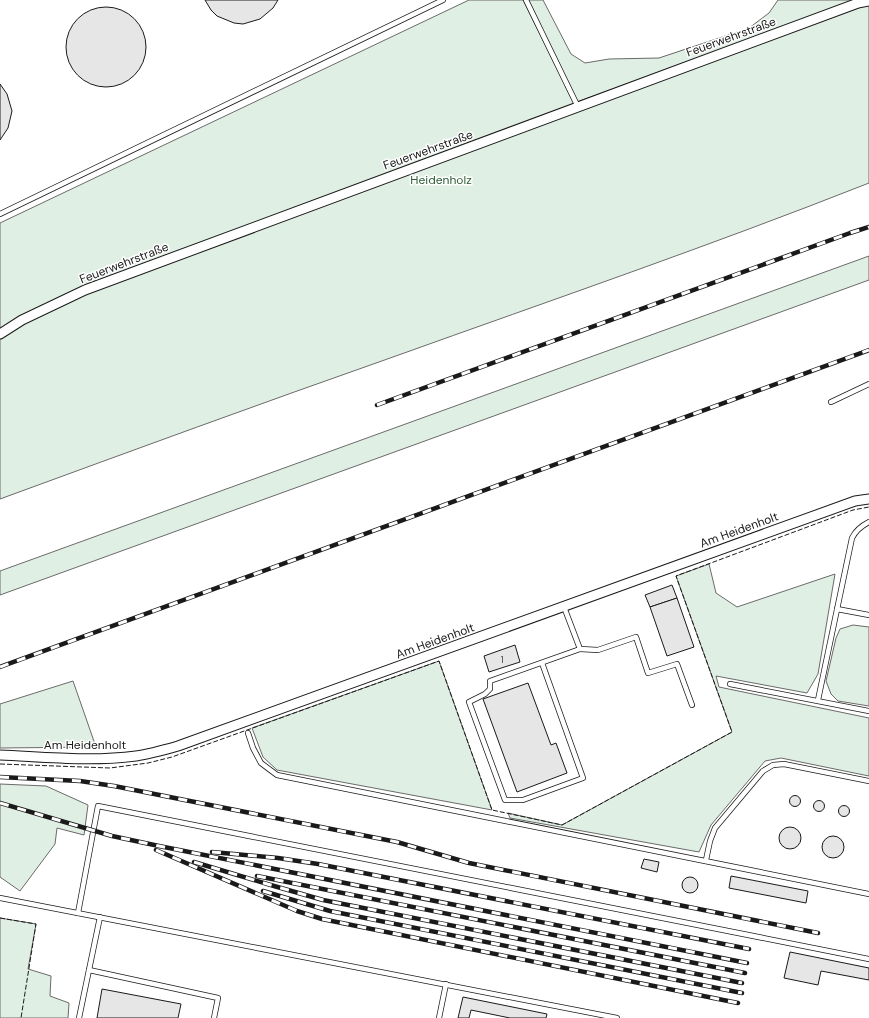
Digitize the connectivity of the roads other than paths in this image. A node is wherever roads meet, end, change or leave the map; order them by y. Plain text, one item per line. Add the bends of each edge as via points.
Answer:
1 (443, 0) edge
2 (526, 0) edge
3 (869, 0) edge
4 (578, 107) junction
5 (0, 214) edge
6 (0, 334) edge
7 (869, 384) edge
8 (831, 402) dead end
9 (869, 499) edge
10 (869, 522) edge
11 (564, 607) junction
12 (837, 609) junction
13 (869, 615) edge
14 (580, 649) junction
15 (542, 663) junction
16 (730, 684) dead end
17 (818, 700) junction
18 (692, 705) dead end
19 (869, 711) edge
20 (248, 733) dead end
21 (0, 755) edge
22 (869, 781) edge
23 (706, 860) junction
24 (869, 894) edge
25 (0, 898) edge
26 (78, 913) junction
27 (100, 917) junction
28 (869, 959) edge
29 (89, 970) junction
30 (446, 984) junction
31 (588, 1012) junction
32 (78, 1018) edge
33 (214, 1018) edge
34 (439, 1018) edge
35 (587, 1018) edge
36 (617, 1018) edge

1 - 5 lane
2 - 4 lane
3 - 4 street, Feuerwehrstraße
4 - 6 street, Feuerwehrstraße via 85,290 22,320
7 - 8 lane
9 - 11 street, Am Heidenholt via 855,501
10 - 12 lane via 861,526 852,538
11 - 14 lane
11 - 21 street, Am Heidenholt via 158,752 91,759
12 - 13 lane
12 - 17 lane
14 - 15 lane
14 - 18 lane via 598,650 636,637 648,672 677,664
15 - 15 lane via 583,778 523,800 505,800 469,702 485,694 490,689 490,681
16 - 17 lane
17 - 19 lane
20 - 23 lane via 261,763 277,775
22 - 23 lane via 784,764 773,765 763,771 715,828
23 - 24 lane
25 - 26 lane
26 - 27 lane
26 - 28 lane via 98,806
27 - 29 lane
27 - 30 lane
29 - 32 lane
29 - 33 lane via 218,998
30 - 31 lane
30 - 34 lane
31 - 35 lane
31 - 36 lane

